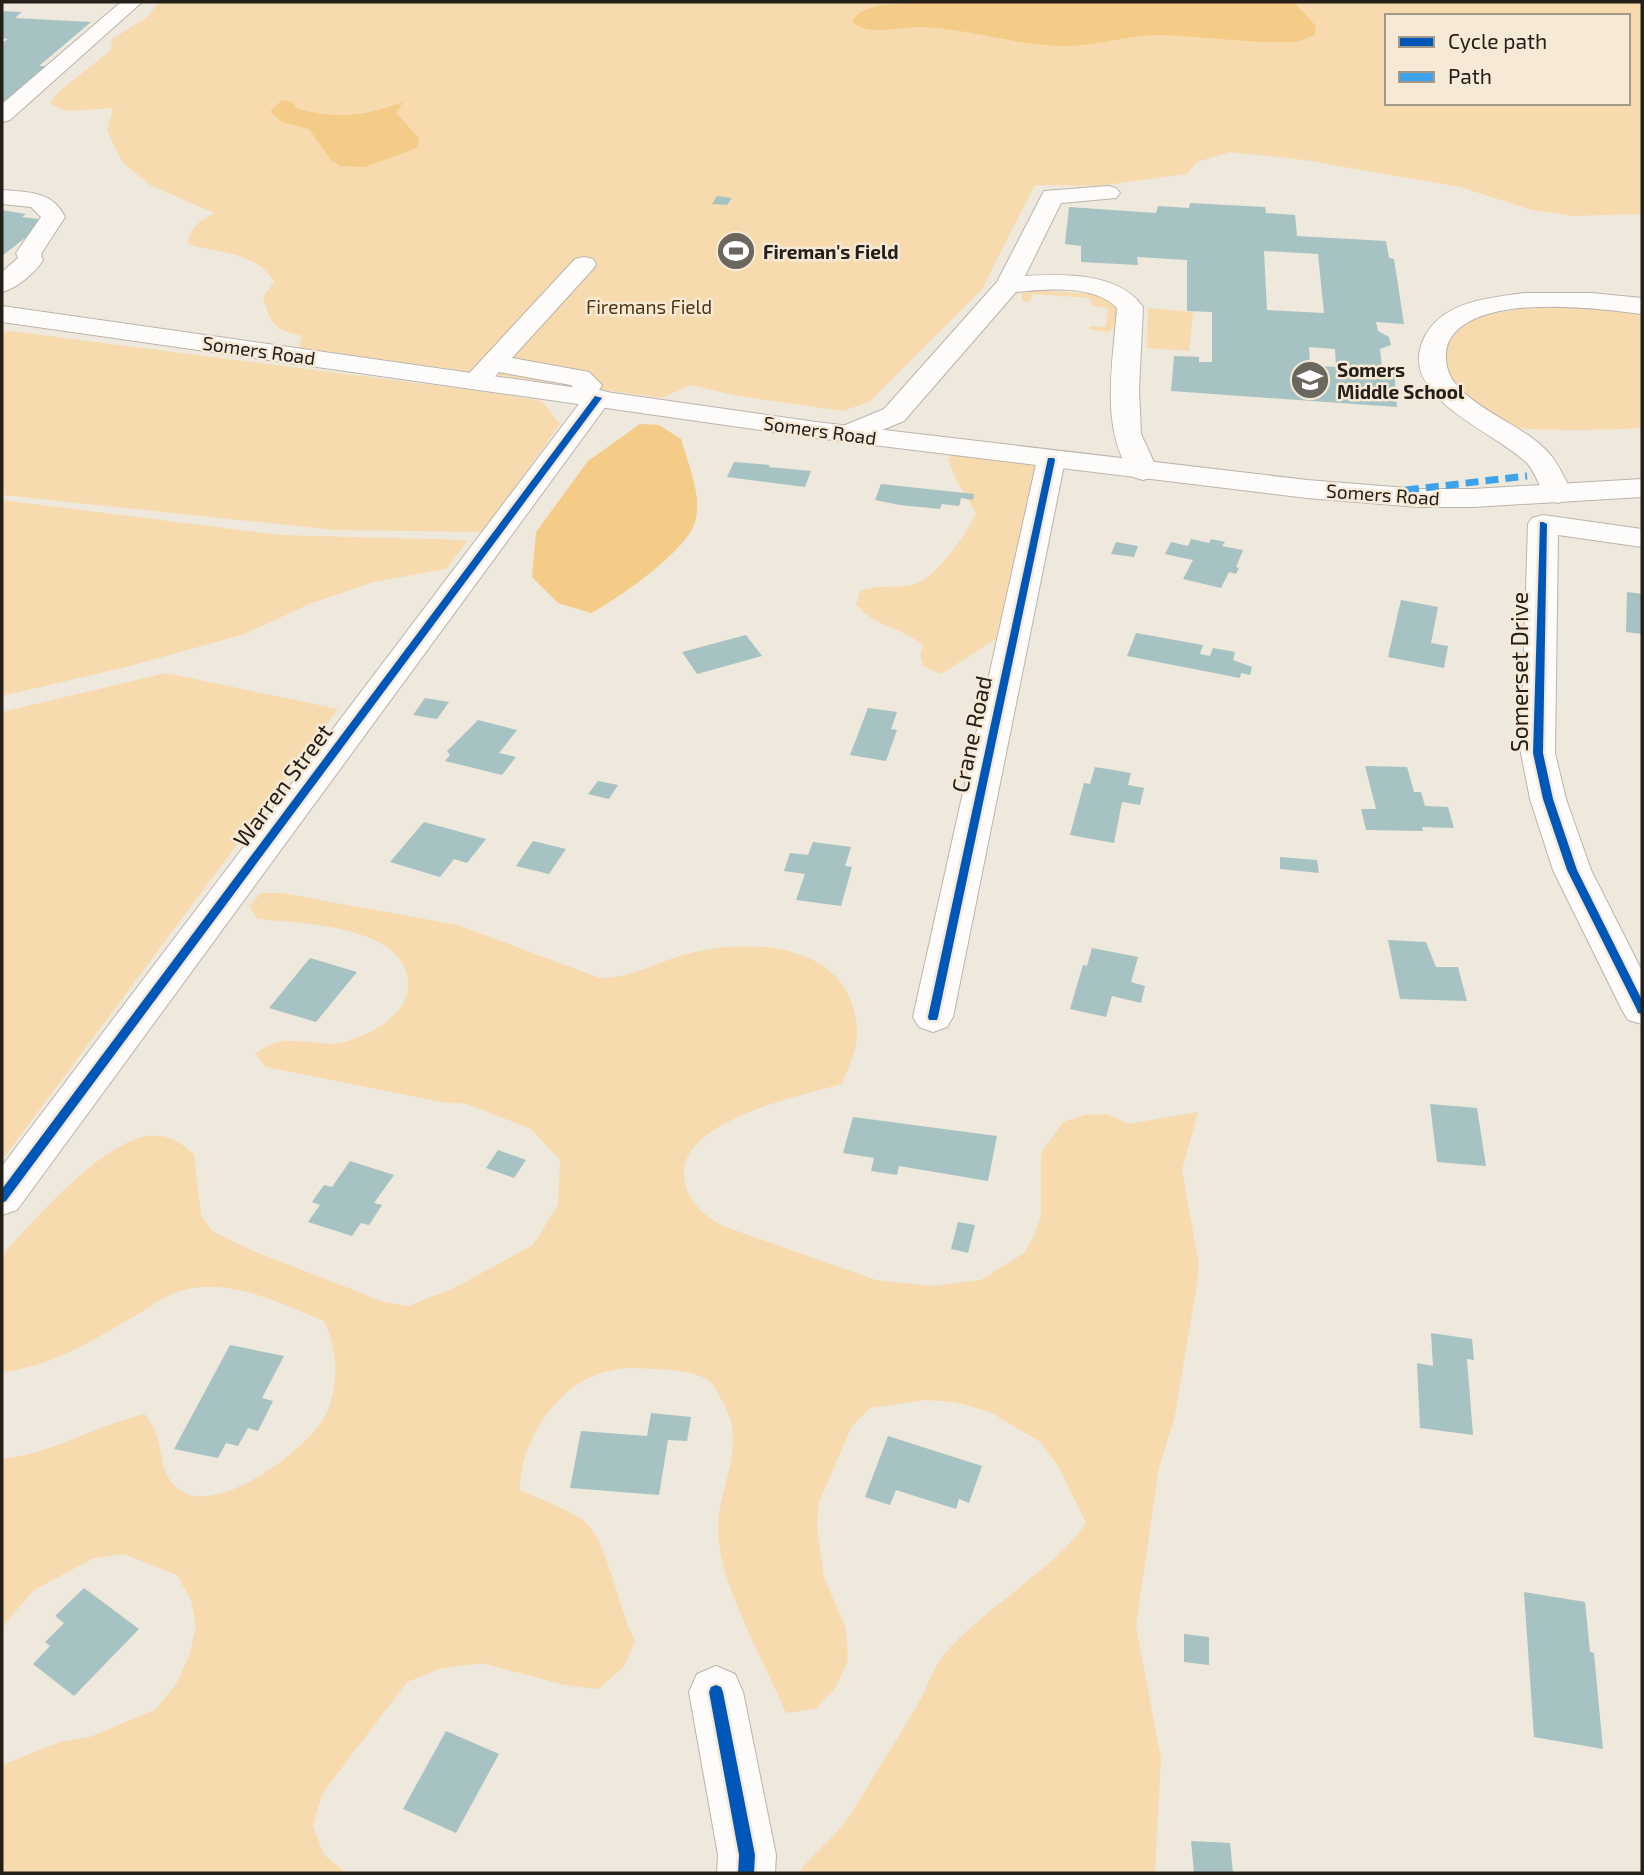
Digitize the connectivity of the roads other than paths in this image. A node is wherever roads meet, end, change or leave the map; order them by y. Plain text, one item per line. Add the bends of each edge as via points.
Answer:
1 (132, 2) edge
2 (2, 115) edge
3 (1108, 193) dead end
4 (2, 197) edge
5 (584, 264) dead end
6 (2, 284) edge
7 (1008, 285) junction
8 (1642, 306) edge
9 (2, 314) edge
10 (484, 372) junction
11 (589, 397) junction
12 (848, 434) junction
13 (1051, 460) junction
14 (1143, 471) junction
15 (1642, 488) edge
16 (1541, 505) junction
17 (1642, 538) edge
18 (1642, 1010) edge
19 (933, 1017) dead end
20 (2, 1198) edge
21 (716, 1692) dead end
22 (746, 1873) edge

1 - 2 street
3 - 7 street via 1052,196
4 - 6 street via 40,201 53,218 28,253 31,260
5 - 10 street
7 - 12 street via 894,415
7 - 14 street via 1094,287 1126,300 1130,307 1127,435
8 - 16 street via 1571,300 1502,303 1466,312 1443,326 1435,337 1431,356 1442,385 1460,404 1539,459
9 - 10 street, Somers Road
10 - 11 street, Somers Road
11 - 12 street, Somers Road
11 - 20 street, Warren Street
12 - 13 street, Somers Road
13 - 14 street, Somers Road
13 - 19 street, Crane Road
14 - 16 street, Somers Road via 1370,495
15 - 16 street, Somers Road
16 - 17 street
16 - 18 street, Somerset Drive via 1538,753 1572,870
21 - 22 street via 747,1855

